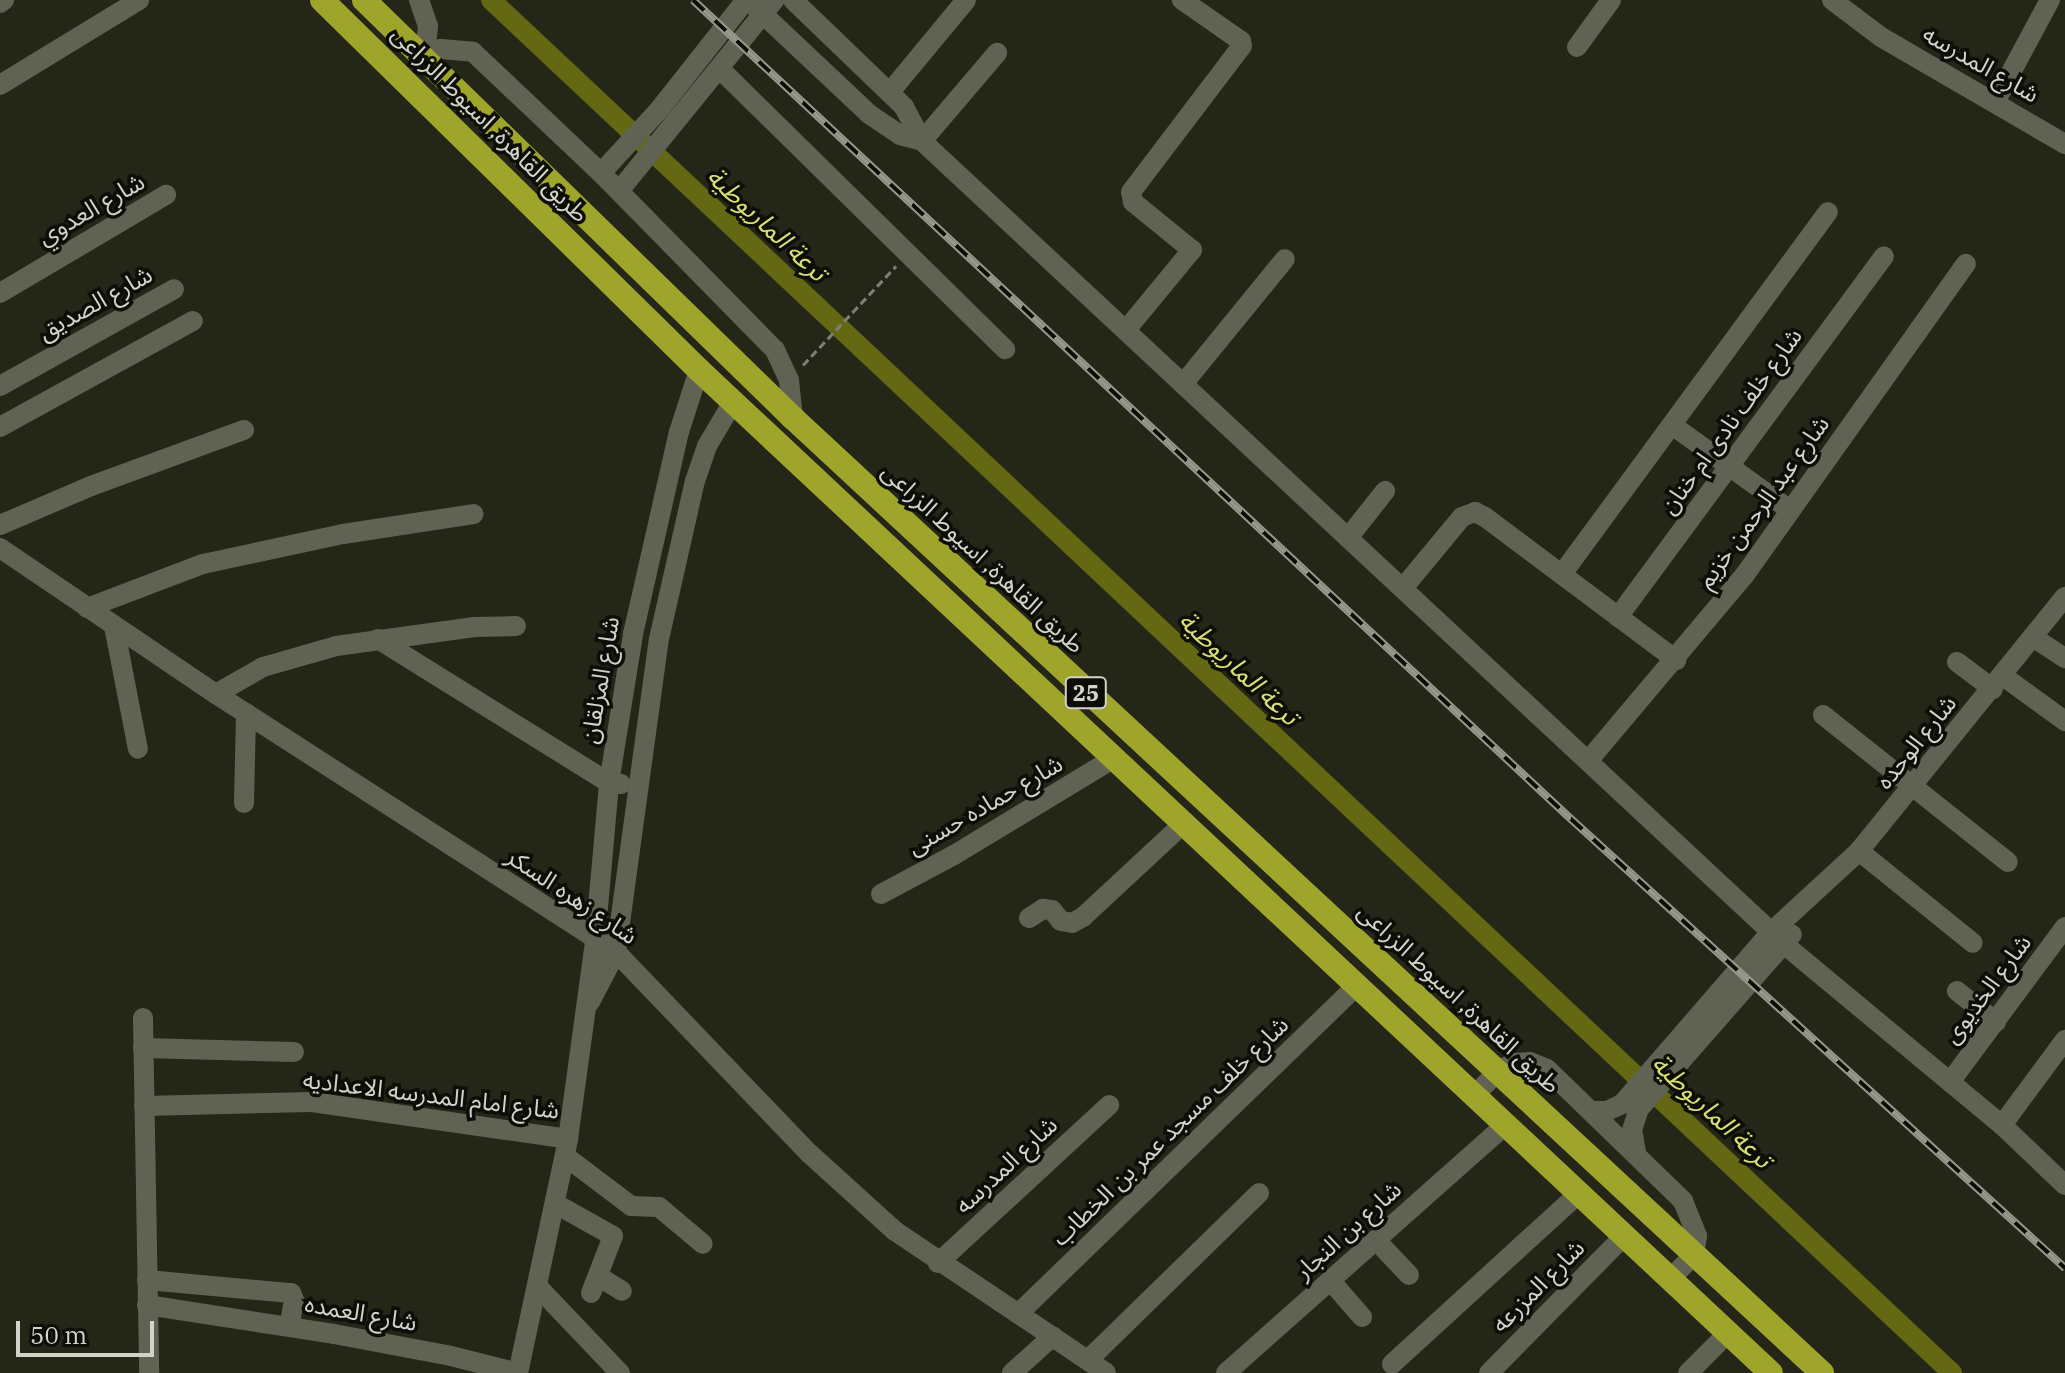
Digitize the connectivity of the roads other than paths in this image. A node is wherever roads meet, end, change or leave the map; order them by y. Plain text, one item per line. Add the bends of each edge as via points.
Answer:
1 (139, 0) edge
2 (322, 0) edge
3 (364, 0) edge
4 (419, 0) edge
5 (747, 0) edge
6 (793, 0) edge
7 (966, 0) edge
8 (1182, 0) edge
9 (1611, 0) edge
10 (1832, 0) edge
11 (2050, 0) edge
12 (769, 7) edge
13 (1577, 47) dead end
14 (997, 53) dead end
15 (425, 57) junction
16 (720, 69) junction
17 (404, 76) junction
18 (0, 85) edge
19 (890, 92) junction
20 (1995, 102) junction
21 (667, 116) junction
22 (922, 141) junction
23 (2065, 144) edge
24 (608, 166) junction
25 (624, 184) junction
26 (166, 195) dead end
27 (1828, 212) dead end
28 (1884, 256) dead end
29 (1285, 259) dead end
30 (1966, 264) dead end
31 (174, 289) dead end
32 (0, 293) edge
33 (193, 321) dead end
34 (1126, 330) junction
35 (1005, 349) dead end
36 (699, 370) junction
37 (1183, 384) junction
38 (0, 386) edge
39 (733, 402) junction
40 (793, 418) junction
41 (1672, 425) junction
42 (0, 427) edge
43 (244, 430) dead end
44 (679, 432) junction
45 (778, 442) junction
46 (707, 446) junction
47 (1730, 467) junction
48 (1385, 491) dead end
49 (1790, 510) junction
50 (473, 514) dead end
51 (0, 525) edge
52 (1348, 538) junction
53 (0, 548) edge
54 (21, 561) junction
55 (0, 572) edge
56 (1562, 574) junction
57 (1403, 588) junction
58 (2065, 597) edge
59 (87, 608) junction
60 (1618, 617) junction
61 (114, 626) junction
62 (516, 626) dead end
63 (633, 634) junction
64 (2034, 638) junction
65 (378, 639) junction
66 (659, 639) junction
67 (2065, 658) edge
68 (1676, 660) junction
69 (1957, 662) dead end
70 (1998, 682) junction
71 (216, 694) junction
72 (246, 713) junction
73 (1823, 715) dead end
74 (2065, 721) edge
75 (138, 749) dead end
76 (1114, 758) junction
77 (1588, 761) junction
78 (609, 783) junction
79 (637, 786) junction
80 (1914, 787) junction
81 (244, 803) dead end
82 (1183, 824) junction
83 (1859, 851) junction
84 (2008, 862) dead end
85 (881, 894) dead end
86 (1029, 918) dead end
87 (2065, 927) edge
88 (1778, 938) junction
89 (595, 941) junction
90 (1973, 943) dead end
91 (616, 952) junction
92 (1356, 986) junction
93 (1957, 991) dead end
94 (587, 1005) junction
95 (143, 1018) dead end
96 (1996, 1022) junction
97 (2065, 1040) edge
98 (143, 1048) junction
99 (294, 1052) dead end
100 (1498, 1071) junction
101 (1950, 1082) junction
102 (1473, 1097) junction
103 (1633, 1103) junction
104 (1109, 1105) dead end
105 (144, 1106) junction
106 (1591, 1111) junction
107 (2002, 1125) junction
108 (1504, 1126) junction
109 (566, 1147) junction
110 (1636, 1152) junction
111 (2065, 1185) edge
112 (1259, 1193) dead end
113 (1578, 1194) junction
114 (556, 1204) junction
115 (1624, 1236) junction
116 (1376, 1240) junction
117 (703, 1244) dead end
118 (1694, 1255) junction
119 (938, 1263) junction
120 (1409, 1275) dead end
121 (1670, 1279) junction
122 (147, 1280) junction
123 (1330, 1280) junction
124 (538, 1287) junction
125 (622, 1291) dead end
126 (147, 1305) junction
127 (1019, 1313) junction
128 (1362, 1317) dead end
129 (289, 1327) junction
130 (1728, 1333) junction
131 (1053, 1336) junction
132 (1088, 1360) junction
133 (1392, 1364) dead end
134 (149, 1373) edge
135 (518, 1373) edge
136 (620, 1373) edge
137 (1012, 1373) edge
138 (1106, 1373) edge
139 (1226, 1373) edge
140 (1489, 1373) edge
141 (1688, 1373) edge
142 (1771, 1373) edge
143 (1822, 1373) edge

1 - 18 street
2 - 17 highway, طريق القاهرة, اسيوط الزراعى / 25
3 - 15 highway, طريق القاهرة, اسيوط الزراعى / 25
4 - 15 street via 428,26
5 - 12 street
5 - 21 street
6 - 19 street
7 - 19 street
8 - 34 street via 1242,46 1131,192 1133,202 1192,250
9 - 13 street
10 - 20 street, شارع المدرسه via 1881,37
11 - 20 street
12 - 16 street
12 - 22 street via 869,114 900,135
14 - 22 street
15 - 17 highway
15 - 24 street via 441,49 473,52
15 - 40 highway, طريق القاهرة, اسيوط الزراعى / 25
16 - 21 street
16 - 35 street
17 - 36 highway, طريق القاهرة, اسيوط الزراعى / 25
19 - 22 street
20 - 23 street, شارع المدرسه
21 - 24 street
21 - 25 street
22 - 34 street
24 - 25 street
25 - 40 street via 775,350 789,380
26 - 32 street, شارع العدوي
27 - 41 street
28 - 47 street, شارع خلف نادى ام خنان
29 - 37 street
30 - 49 street, شارع عبد الرحمن خزيم
31 - 38 street, شارع الصديق
33 - 42 street
34 - 37 street
36 - 39 highway, طريق القاهرة, اسيوط الزراعى / 25
36 - 44 street, شارع المزلقان
37 - 52 street
39 - 45 highway, طريق القاهرة, اسيوط الزراعى / 25
39 - 46 street, شارع المزلقان
40 - 45 highway
40 - 100 highway, طريق القاهرة, اسيوط الزراعى / 25
41 - 47 street
41 - 56 street
43 - 51 street
44 - 46 street
44 - 63 street, شارع المزلقان
45 - 76 highway, طريق القاهرة, اسيوط الزراعى / 25
46 - 66 street, شارع المزلقان
47 - 49 street
47 - 60 street, شارع خلف نادى ام خنان
48 - 52 street
49 - 68 street, شارع عبد الرحمن خزيم
50 - 59 street via 203,564
52 - 57 street
53 - 54 street, شارع زهره السكر
54 - 55 street
54 - 59 street, شارع زهره السكر
56 - 57 street via 1485,517 1468,513
56 - 60 street
57 - 77 street
58 - 64 street, شارع الوحده
59 - 61 street, شارع زهره السكر
60 - 68 street
61 - 71 street, شارع زهره السكر
61 - 75 street
62 - 65 street
63 - 66 street
63 - 78 street, شارع المزلقان
64 - 67 street
64 - 70 street, شارع الوحده
65 - 71 street via 287,658
65 - 78 street
66 - 79 street, شارع المزلقان
68 - 77 street, شارع عبد الرحمن خزيم
69 - 70 street
70 - 74 street
70 - 80 street, شارع الوحده
71 - 72 street, شارع زهره السكر
72 - 81 street
72 - 89 street, شارع زهره السكر
73 - 80 street
76 - 82 highway, طريق القاهرة, اسيوط الزراعى / 25
76 - 85 street, شارع حماده حسنى
77 - 88 street
78 - 79 street
78 - 89 street, شارع المزلقان
79 - 91 street, شارع المزلقان
80 - 83 street, شارع الوحده
80 - 84 street
82 - 86 street via 1083,917 1061,921 1052,910 1043,909
82 - 92 highway, طريق القاهرة, اسيوط الزراعى / 25
83 - 88 street, شارع الوحده via 1798,910
83 - 90 street
87 - 96 street, شارع الخديوى
88 - 101 street
88 - 103 street, شارع الوحده
89 - 91 street, شارع زهره السكر
89 - 94 street, شارع المزلقان
91 - 94 street, شارع المزلقان
91 - 119 street, شارع زهره السكر via 810,1154
92 - 102 highway, طريق القاهرة, اسيوط الزراعى / 25
92 - 127 street, شارع خلف مسجد عمر بن الخطاب
93 - 96 street
94 - 109 street, شارع المزلقان
95 - 98 street
96 - 101 street, شارع الخديوى
97 - 107 street
98 - 99 street
98 - 105 street
100 - 102 street
100 - 106 street via 1530,1062 1547,1069
100 - 118 highway, طريق القاهرة, اسيوط الزراعى / 25
101 - 107 street
102 - 108 highway, طريق القاهرة, اسيوط الزراعى / 25
103 - 106 street, شارع الوحده
103 - 110 street
104 - 119 street, شارع المدرسه
105 - 109 street, شارع امام المدرسه الاعداديه via 312,1102
105 - 122 street
106 - 110 street
107 - 111 street
108 - 113 highway, طريق القاهرة, اسيوط الزراعى / 25
108 - 116 street, شارع بن النجار
109 - 114 street, شارع المزلقان
109 - 117 street via 631,1206 659,1207
110 - 118 street via 1683,1201 1697,1236
112 - 132 street
113 - 115 highway, طريق القاهرة, اسيوط الزراعى / 25
113 - 133 street
114 - 124 street, شارع المزلقان
114 - 125 street via 612,1233 594,1285
115 - 121 highway, طريق القاهرة, اسيوط الزراعى / 25
115 - 140 street, شارع المزرعه
116 - 120 street
116 - 123 street, شارع بن النجار
118 - 121 street
118 - 143 highway, طريق القاهرة, اسيوط الزراعى / 25
119 - 127 street, شارع زهره السكر
121 - 130 highway, طريق القاهرة, اسيوط الزراعى / 25
122 - 126 street
122 - 129 street via 291,1293
123 - 128 street
123 - 139 street, شارع بن النجار
124 - 135 street, شارع المزلقان
124 - 136 street
126 - 129 street, شارع العمده
126 - 134 street
127 - 131 street, شارع زهره السكر
129 - 135 street, شارع العمده
130 - 141 street
130 - 142 highway, طريق القاهرة, اسيوط الزراعى / 25
131 - 132 street, شارع زهره السكر
131 - 137 street
132 - 138 street, شارع زهره السكر

